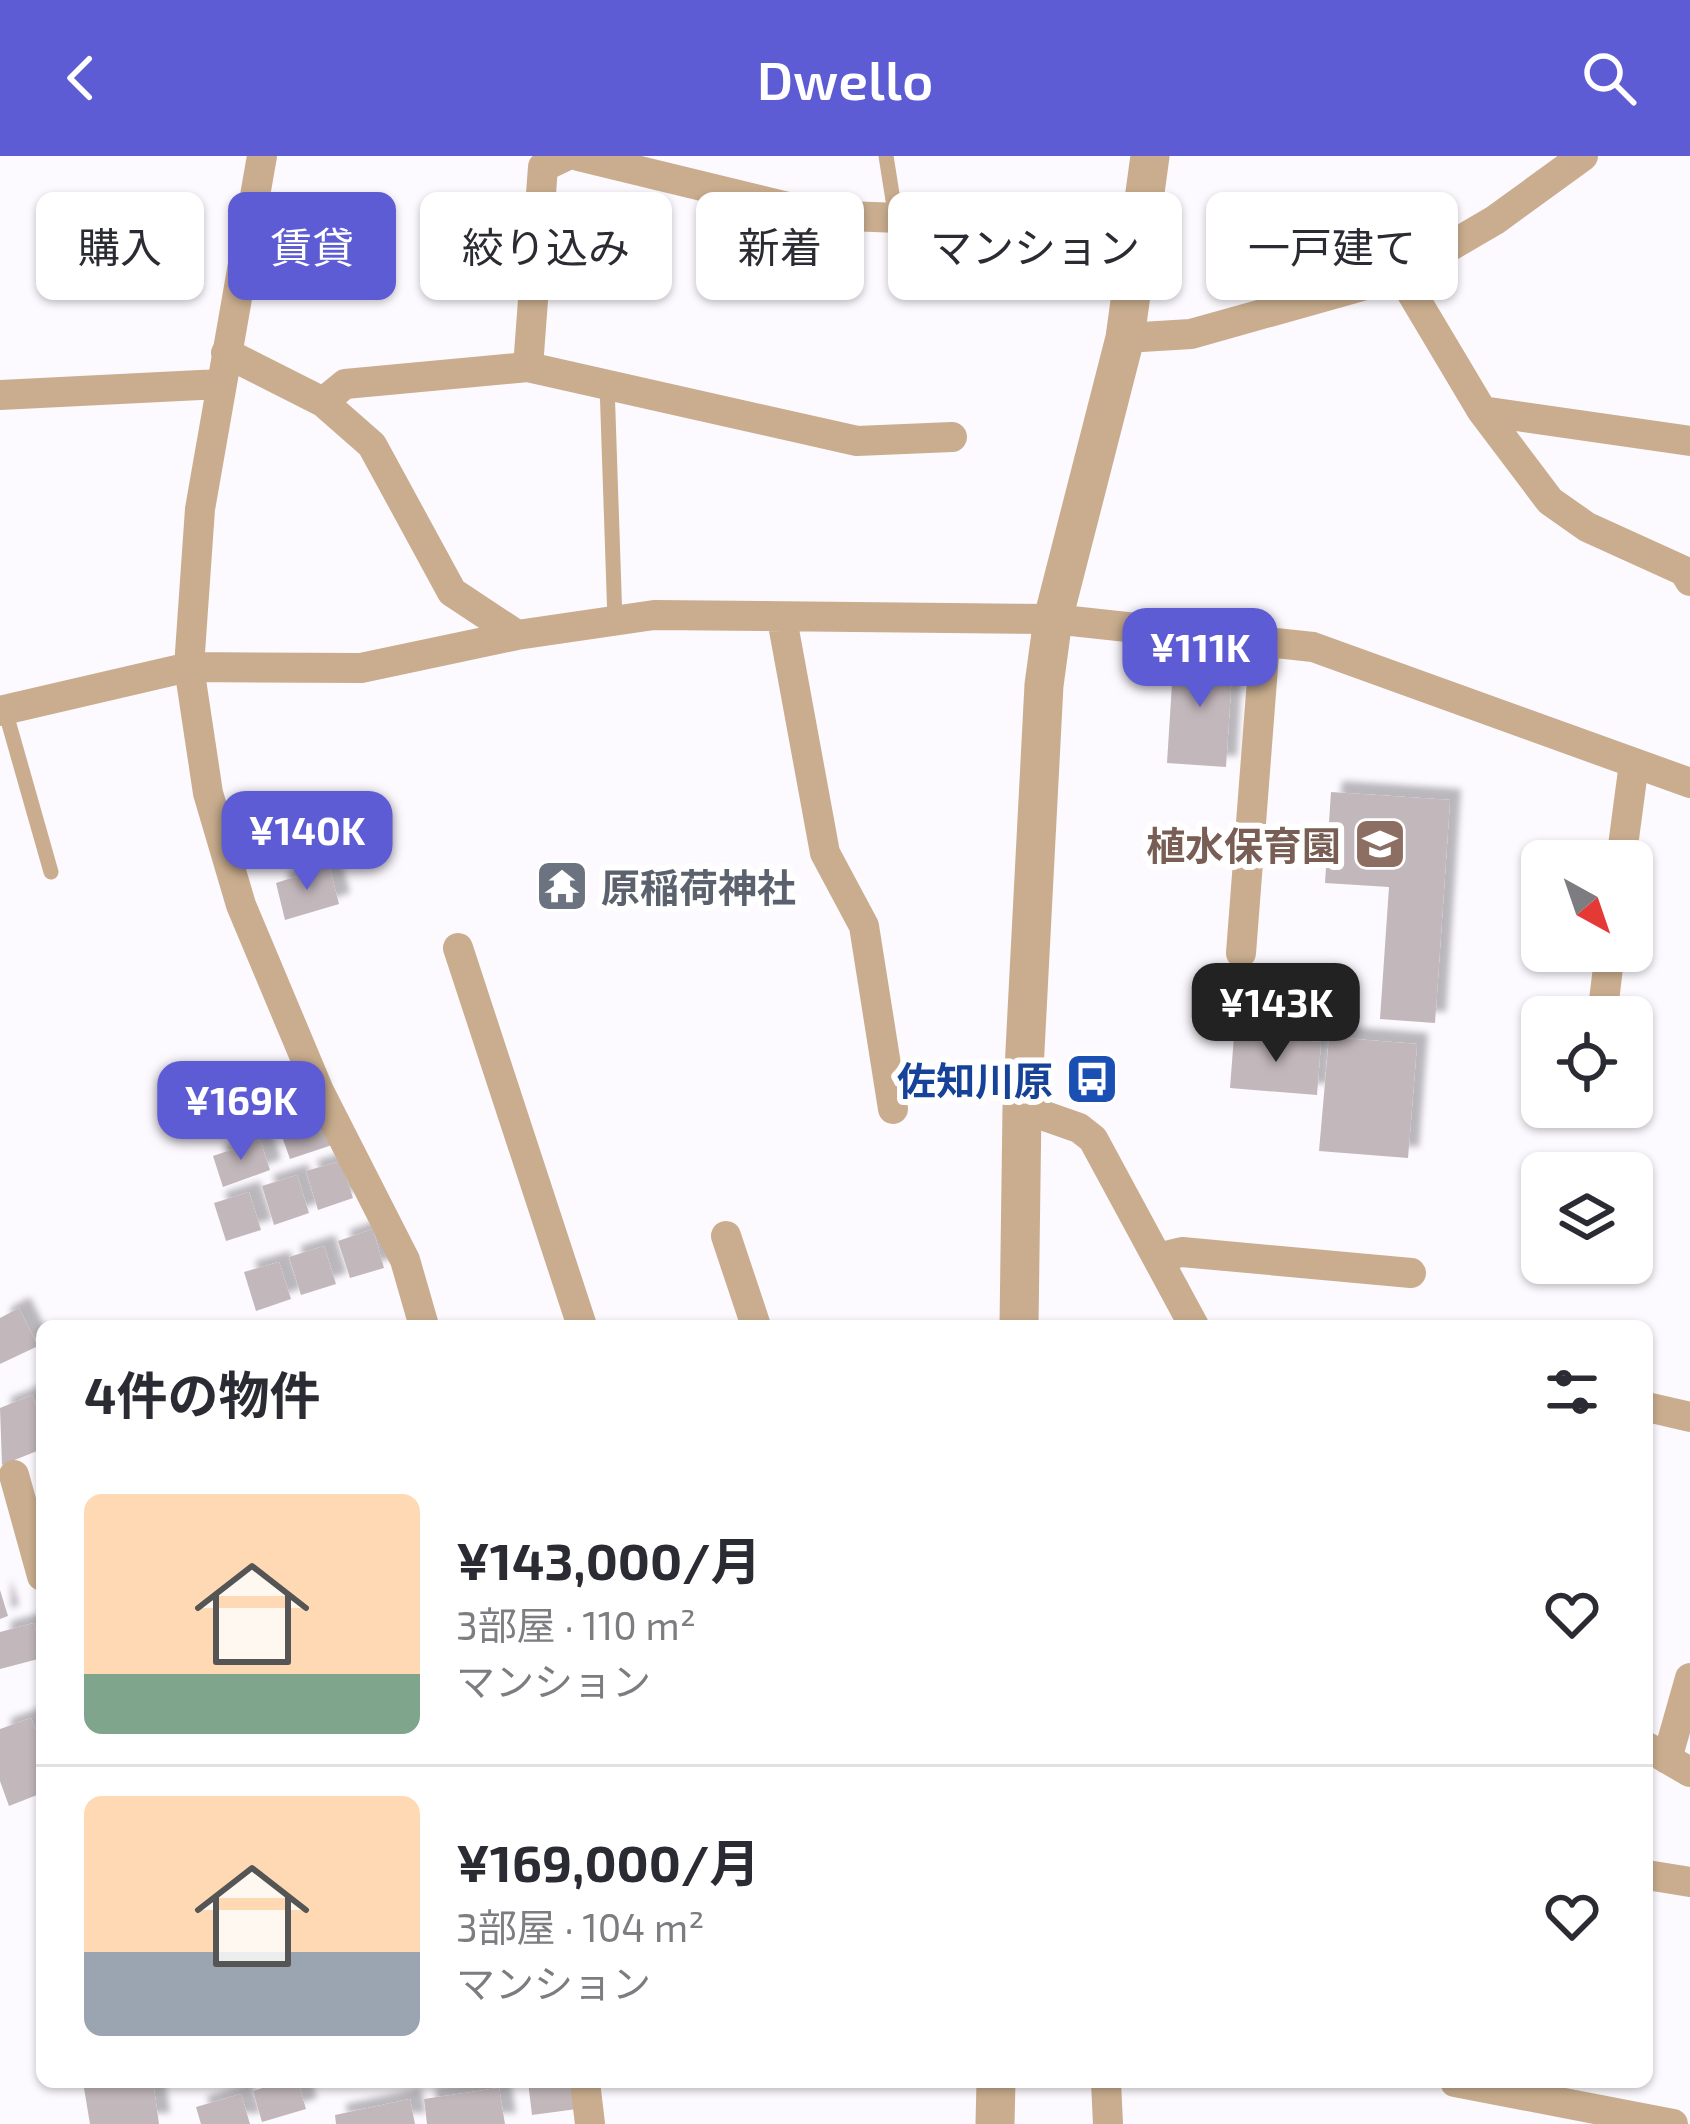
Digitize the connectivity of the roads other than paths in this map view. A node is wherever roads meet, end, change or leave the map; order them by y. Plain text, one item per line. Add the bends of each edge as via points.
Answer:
1 (262, 156) edge
2 (566, 156) edge
3 (578, 156) edge
4 (886, 156) edge
5 (1150, 156) edge
6 (1583, 156) edge
7 (892, 192) edge
8 (1146, 192) edge
9 (888, 219) edge
10 (1458, 242) edge
11 (1131, 300) edge
12 (1312, 300) edge
13 (1416, 300) edge
14 (1125, 338) junction
15 (226, 353) junction
16 (528, 368) junction
17 (220, 384) junction
18 (607, 384) junction
19 (0, 395) edge
20 (323, 402) junction
21 (1482, 411) junction
22 (952, 436) dead end
23 (1690, 441) edge
24 (1690, 580) edge
25 (782, 619) junction
26 (1053, 619) junction
27 (615, 621) junction
28 (517, 635) junction
29 (1265, 641) junction
30 (189, 667) junction
31 (2, 711) edge
32 (1634, 763) junction
33 (1690, 783) edge
34 (1624, 840) edge
35 (51, 872) dead end
36 (458, 949) dead end
37 (1240, 953) dead end
38 (893, 1108) dead end
39 (1022, 1108) junction
40 (726, 1236) dead end
41 (1161, 1257) junction
42 (1411, 1273) dead end
43 (422, 1320) edge
44 (580, 1320) edge
45 (754, 1320) edge
46 (1019, 1320) edge
47 (1191, 1320) edge
48 (1653, 1409) edge
49 (1690, 1418) edge
50 (19, 1474) edge
51 (36, 1549) edge
52 (1690, 1678) edge
53 (1668, 1759) edge
54 (1653, 1876) edge
55 (1690, 1882) edge
56 (587, 2088) edge
57 (996, 2088) edge
58 (1106, 2088) edge
59 (1522, 2088) edge
60 (1588, 2094) edge
61 (590, 2124) edge
62 (995, 2124) edge
63 (1108, 2124) edge
64 (1673, 2124) edge

1 - 15 street
2 - 16 street via 543,167
3 - 9 street via 821,215
4 - 7 lane
5 - 8 street
6 - 10 street
11 - 14 street
12 - 14 street via 1191,334
13 - 21 street
14 - 26 street
15 - 17 street
15 - 20 street
16 - 18 street
16 - 20 street via 345,384
17 - 19 street
17 - 30 street via 200,509
18 - 22 street via 856,441
18 - 27 lane
20 - 28 street via 371,445 452,592
21 - 23 street
21 - 24 street via 1550,501
25 - 26 street
25 - 27 street
25 - 38 street via 825,853 864,926
26 - 29 street
26 - 39 street
27 - 28 street
28 - 30 street via 361,668
29 - 32 street via 1313,646
29 - 37 street
30 - 31 street
30 - 43 street via 208,793 241,905 319,1091 405,1260
31 - 35 lane
32 - 33 street
32 - 34 street
36 - 44 street
39 - 41 street via 1094,1139
39 - 46 street
40 - 45 street
41 - 42 street via 1182,1252
41 - 47 street
48 - 49 street
50 - 51 street
52 - 53 street
54 - 55 street
56 - 61 street
57 - 62 street
58 - 63 street
59 - 60 street
60 - 64 street

